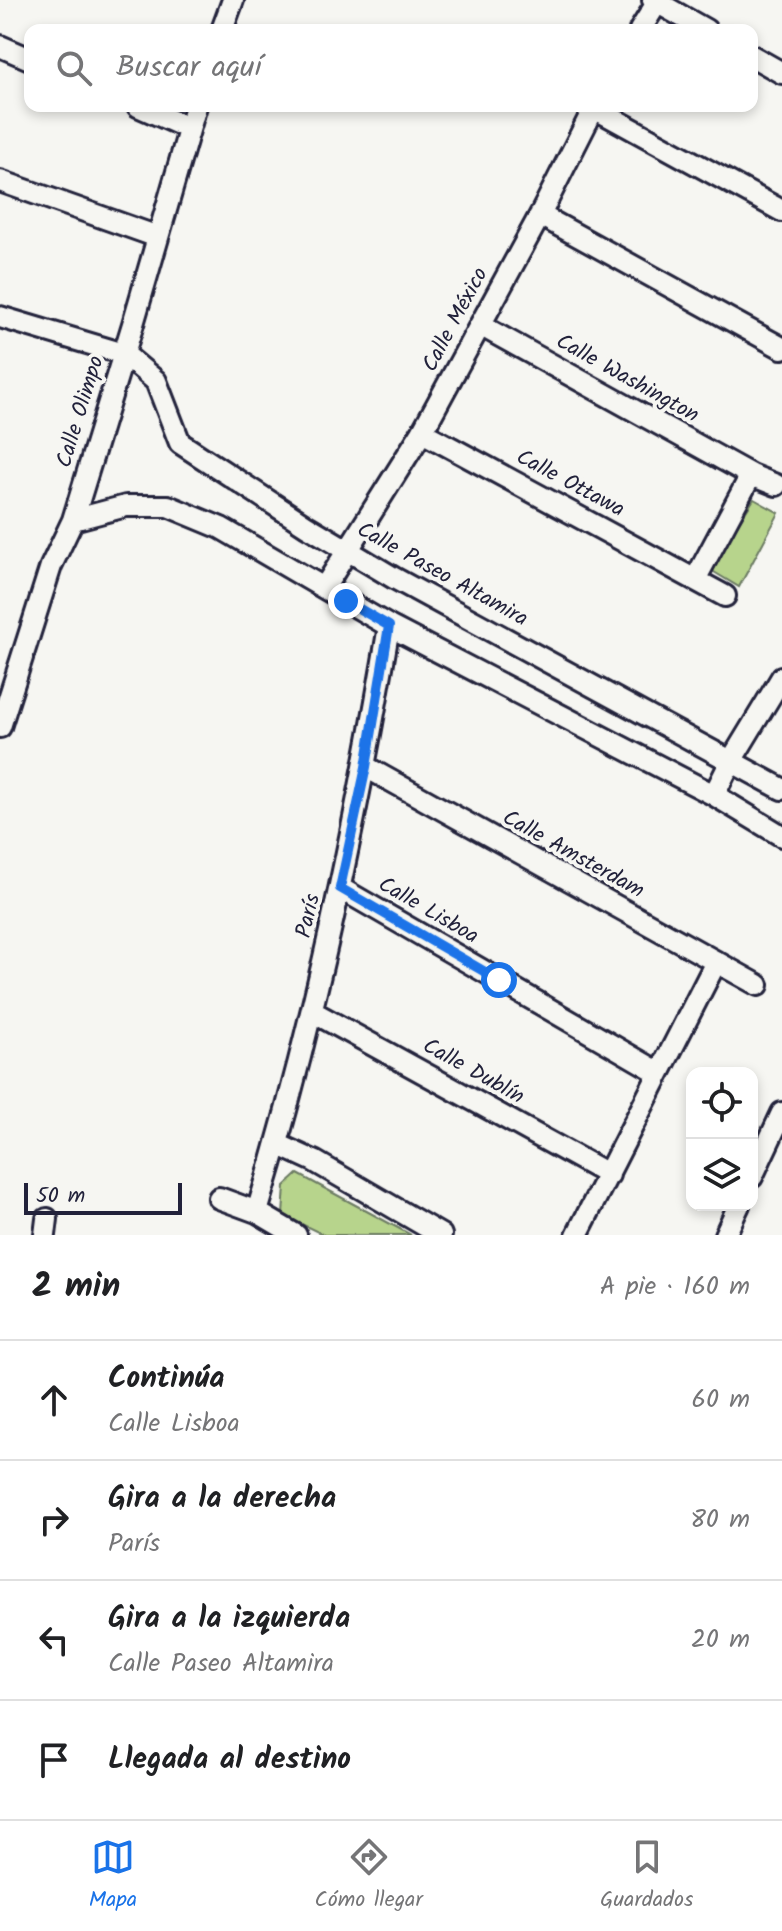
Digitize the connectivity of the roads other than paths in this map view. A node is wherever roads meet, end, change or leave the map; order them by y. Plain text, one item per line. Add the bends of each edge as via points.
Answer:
1 (232, 0) edge
2 (655, 1) edge
3 (224, 24) edge
4 (643, 24) edge
5 (695, 24) edge
6 (0, 46) edge
7 (24, 56) edge
8 (758, 59) edge
9 (782, 73) edge
10 (152, 112) edge
11 (194, 112) edge
12 (592, 112) edge
13 (603, 112) edge
14 (188, 128) junction
15 (0, 181) edge
16 (782, 211) edge
17 (540, 215) junction
18 (158, 237) junction
19 (0, 317) edge
20 (480, 325) junction
21 (782, 348) edge
22 (124, 354) junction
23 (422, 432) junction
24 (751, 475) junction
25 (776, 485) dead end
26 (73, 520) junction
27 (350, 551) junction
28 (696, 578) junction
29 (324, 588) junction
30 (725, 596) dead end
31 (389, 626) junction
32 (782, 677) edge
33 (0, 727) edge
34 (731, 761) junction
35 (366, 767) junction
36 (782, 789) edge
37 (714, 795) junction
38 (782, 836) edge
39 (340, 888) junction
40 (716, 962) junction
41 (758, 985) dead end
42 (313, 1012) junction
43 (658, 1072) junction
44 (779, 1125) edge
45 (277, 1144) junction
46 (758, 1165) edge
47 (609, 1175) junction
48 (219, 1198) dead end
49 (736, 1211) edge
50 (257, 1212) junction
51 (296, 1235) edge
52 (441, 1235) edge
53 (577, 1235) edge
54 (725, 1235) edge

1 - 3 street
2 - 4 street
2 - 5 street
6 - 7 street
8 - 9 street
10 - 14 street
11 - 14 street, Calle Olimpo
12 - 17 street, Calle México
13 - 16 street
14 - 18 street, Calle Olimpo
15 - 18 street
17 - 20 street, Calle México
17 - 21 street
18 - 22 street, Calle Olimpo
19 - 22 street
20 - 23 street, Calle México
20 - 24 street, Calle Washington
22 - 26 street, Calle Olimpo
22 - 27 street, Calle Paseo Altamira via 156,381 180,443
23 - 27 street, Calle México
23 - 28 street, Calle Ottawa
24 - 25 street, Calle Washington
24 - 28 street
26 - 29 street via 126,506 168,506 221,528
26 - 33 street, Calle Olimpo via 51,566
27 - 29 street, Calle México
27 - 34 street, Calle Paseo Altamira
28 - 30 street, Calle Ottawa
29 - 31 street
31 - 35 street, París
31 - 37 street
32 - 34 street
34 - 36 street, Calle Paseo Altamira
34 - 37 street
35 - 39 street, París
35 - 40 street, Calle Amsterdam
37 - 38 street
39 - 42 street, París
39 - 43 street, Calle Lisboa
40 - 41 street, Calle Amsterdam
40 - 43 street
42 - 45 street, París
42 - 47 street, Calle Dublín
43 - 47 street
44 - 46 street
45 - 50 street, París
45 - 52 street
47 - 53 street
48 - 50 street
49 - 54 street
50 - 51 street

